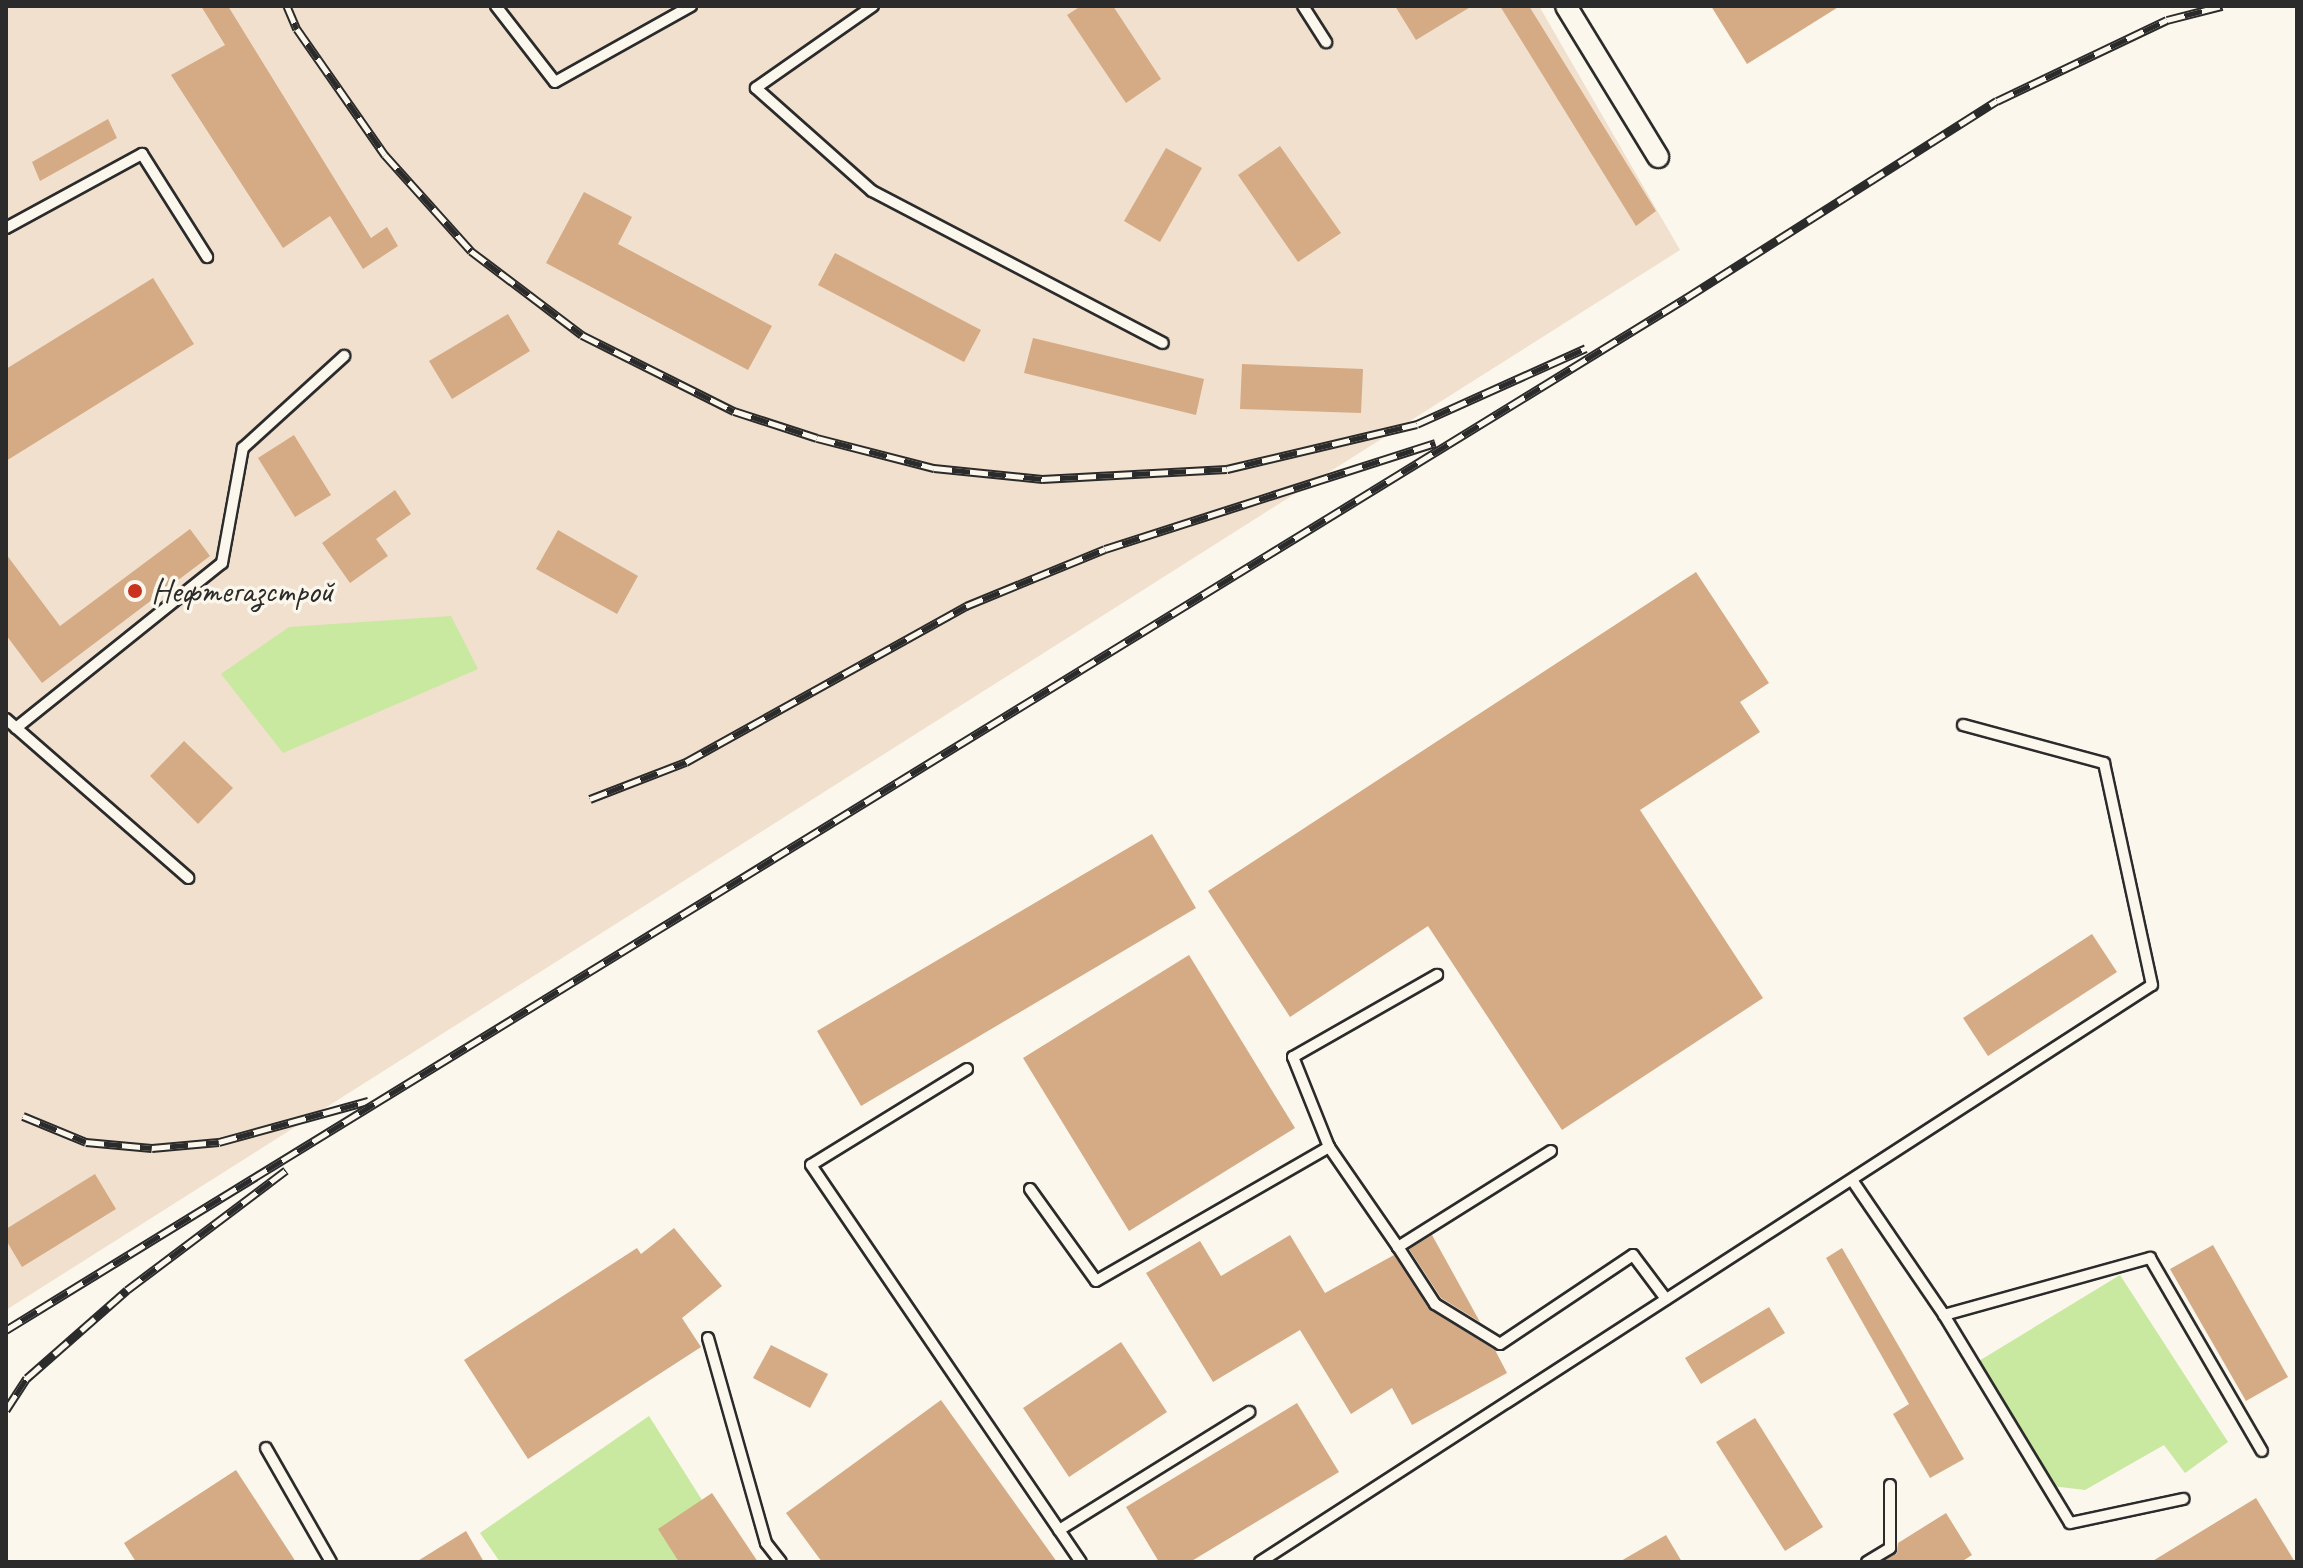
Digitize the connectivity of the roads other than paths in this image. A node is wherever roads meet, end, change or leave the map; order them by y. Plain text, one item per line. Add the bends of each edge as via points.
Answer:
1 (496, 6) edge
2 (691, 6) edge
3 (873, 6) edge
4 (1303, 6) edge
5 (1566, 6) edge
6 (1326, 42) dead end
7 (1658, 157) dead end
8 (6, 228) edge
9 (207, 257) dead end
10 (1163, 343) dead end
11 (344, 356) dead end
12 (6, 719) edge
13 (1963, 725) dead end
14 (16, 728) junction
15 (188, 878) dead end
16 (1437, 975) dead end
17 (967, 1069) dead end
18 (1329, 1147) junction
19 (1551, 1151) dead end
20 (1852, 1180) junction
21 (1030, 1189) dead end
22 (1398, 1247) junction
23 (1666, 1299) junction
24 (1944, 1315) junction
25 (708, 1338) dead end
26 (1249, 1412) dead end
27 (266, 1448) dead end
28 (2262, 1451) dead end
29 (1890, 1485) dead end
30 (2183, 1499) dead end
31 (1059, 1530) junction
32 (331, 1562) edge
33 (781, 1562) edge
34 (1081, 1562) edge
35 (1260, 1562) edge
36 (1867, 1562) edge

1 - 2 lane via 555,82
3 - 10 lane via 756,88 872,191
4 - 6 lane
5 - 7 street
8 - 9 lane via 142,154
11 - 14 lane via 243,448 222,563
12 - 14 lane
13 - 20 lane via 2104,763 2152,985
14 - 15 lane
16 - 18 lane via 1293,1057
17 - 31 lane via 811,1165
18 - 21 lane via 1096,1281
18 - 22 lane
19 - 22 lane
20 - 23 lane
20 - 24 lane
22 - 23 lane via 1435,1304 1500,1344 1633,1255
23 - 35 lane
24 - 28 lane via 2150,1258
24 - 30 lane via 2070,1523
25 - 33 lane via 766,1543
26 - 31 lane
27 - 32 lane
29 - 36 lane via 1890,1548
31 - 34 lane

